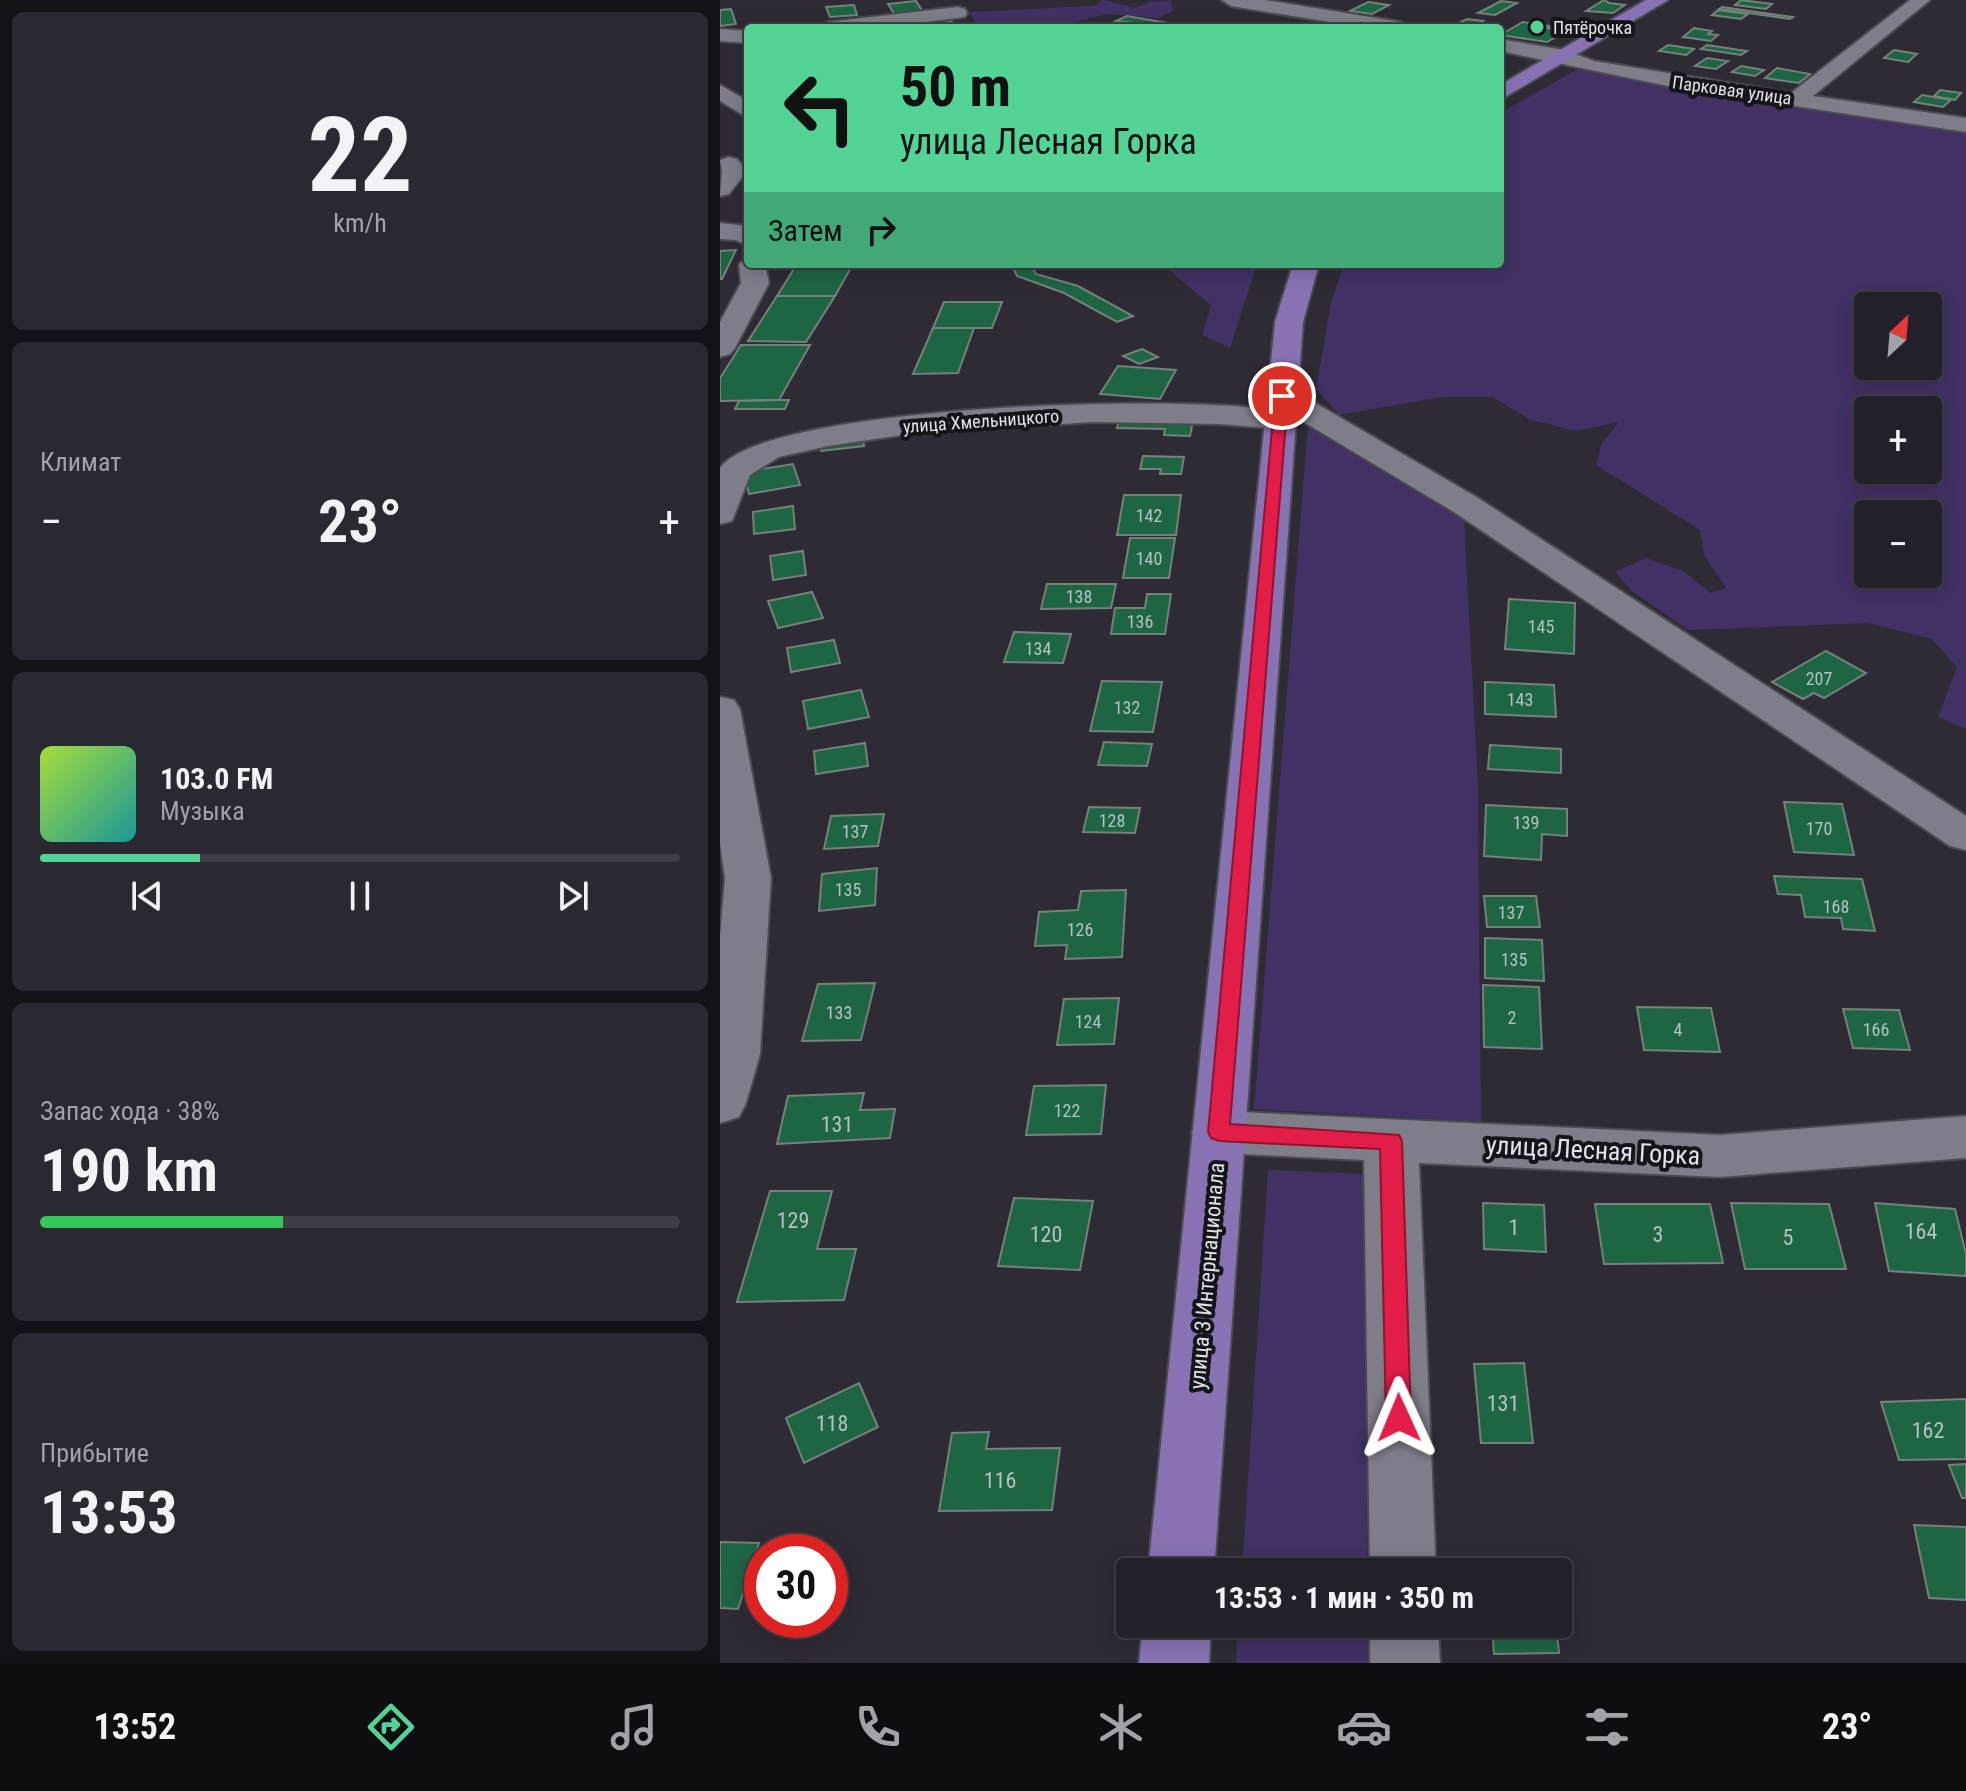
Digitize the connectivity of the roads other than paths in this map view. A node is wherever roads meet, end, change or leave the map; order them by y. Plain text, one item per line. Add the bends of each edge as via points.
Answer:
1 (864, 0) edge
2 (1231, 0) edge
3 (1326, 0) edge
4 (1659, 0) edge
5 (1921, 0) edge
6 (948, 9) edge
7 (1301, 11) junction
8 (874, 23) junction
9 (865, 24) edge
10 (1377, 24) edge
11 (720, 35) edge
12 (744, 37) edge
13 (1504, 46) edge
14 (1564, 56) junction
15 (720, 91) edge
16 (1504, 92) edge
17 (1796, 99) junction
18 (744, 108) edge
19 (1966, 125) edge
20 (729, 164) dead end
21 (720, 189) edge
22 (720, 231) edge
23 (744, 233) edge
24 (753, 268) edge
25 (1305, 268) edge
26 (720, 348) edge
27 (1281, 408) junction
28 (720, 514) edge
29 (720, 709) edge
30 (1966, 836) edge
31 (720, 1103) edge
32 (1219, 1132) junction
33 (1966, 1137) edge
34 (1391, 1141) junction
35 (1182, 1558) edge
36 (1403, 1558) edge
37 (1176, 1638) edge
38 (1404, 1638) edge
39 (1174, 1663) edge
40 (1405, 1663) edge

1 - 8 street
2 - 7 street
3 - 7 street
4 - 14 main road
5 - 17 street
6 - 8 street
7 - 10 street
8 - 9 street
11 - 12 street
13 - 14 street, Парковая улица
14 - 16 main road
14 - 17 street, Парковая улица via 1589,66
15 - 18 street
17 - 19 street, Парковая улица
20 - 21 street via 735,171
22 - 23 street
24 - 26 street via 755,283
25 - 27 main road, улица 3 Интернационала via 1289,322
27 - 28 street, улица Хмельницкого via 1219,415 1092,413 828,436 768,450 735,470
27 - 30 street via 1466,505
27 - 32 main road, улица 3 Интернационала
29 - 31 street via 748,878 735,1054
32 - 34 street, улица Лесная Горка
32 - 35 main road, улица 3 Интернационала
33 - 34 street, улица Лесная Горка via 1720,1156
34 - 36 street
37 - 39 main road
38 - 40 street

